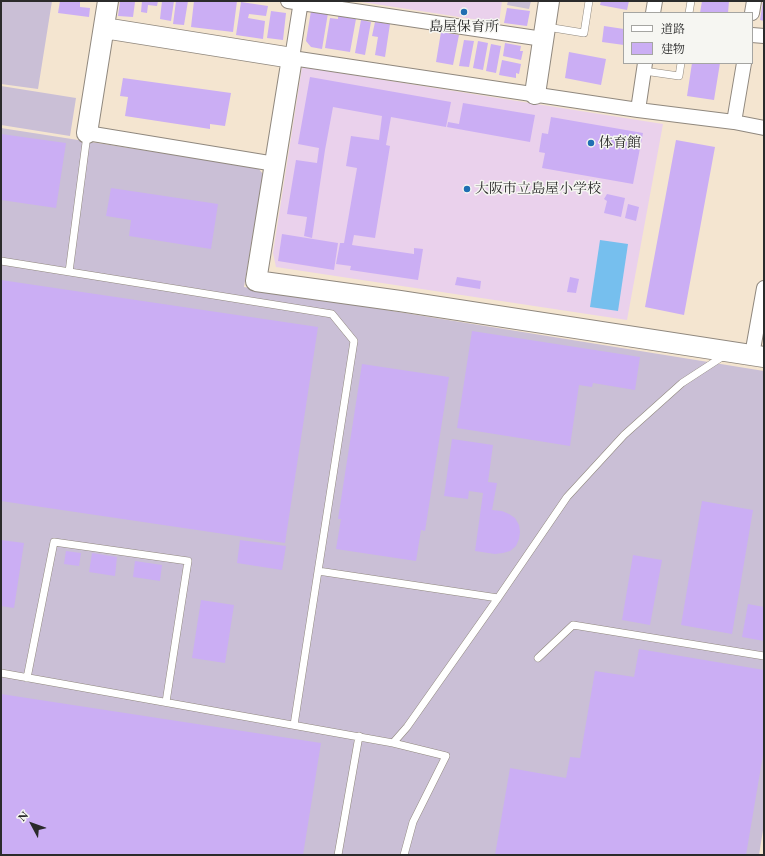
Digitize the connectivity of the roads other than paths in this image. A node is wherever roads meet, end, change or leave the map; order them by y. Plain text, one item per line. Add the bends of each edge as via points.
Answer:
1 (108, 1) edge
2 (549, 1) edge
3 (589, 1) edge
4 (655, 1) edge
5 (690, 1) edge
6 (754, 1) edge
7 (297, 2) edge
8 (653, 12) edge
9 (689, 12) edge
10 (752, 12) edge
11 (104, 28) junction
12 (544, 33) junction
13 (753, 35) edge
14 (764, 36) edge
15 (292, 58) junction
16 (681, 64) edge
17 (744, 64) edge
18 (645, 67) edge
19 (535, 94) junction
20 (638, 110) junction
21 (734, 122) junction
22 (764, 128) edge
23 (87, 133) junction
24 (275, 164) junction
25 (1, 261) edge
26 (69, 272) junction
27 (764, 288) edge
28 (731, 352) junction
29 (758, 356) edge
30 (318, 571) junction
31 (498, 598) junction
32 (764, 656) edge
33 (538, 658) dead end
34 (1, 673) edge
35 (27, 678) junction
36 (166, 702) junction
37 (294, 725) junction
38 (359, 736) junction
39 (393, 743) junction
40 (338, 855) edge
41 (404, 855) edge

1 - 11 street
2 - 12 street
3 - 12 lane via 584,33
4 - 8 street
5 - 9 lane
6 - 10 street
7 - 12 street
7 - 15 street
11 - 15 street
11 - 23 street
12 - 19 street
13 - 14 street
15 - 19 street
15 - 24 street
16 - 18 lane via 679,76
17 - 21 street
18 - 20 street
19 - 20 street
20 - 21 street
21 - 22 street
23 - 24 street
23 - 26 lane
24 - 28 street via 256,281 400,300
25 - 26 lane
26 - 30 lane via 332,314 354,341
27 - 29 street
28 - 29 street
28 - 31 lane via 682,383 624,435 567,497
30 - 31 lane
30 - 37 lane
31 - 39 lane
32 - 33 lane via 573,625
34 - 35 lane
35 - 36 lane
35 - 36 lane via 54,542 188,561
36 - 37 lane
37 - 38 lane
38 - 39 lane
38 - 40 lane
39 - 41 lane via 446,756 413,822

